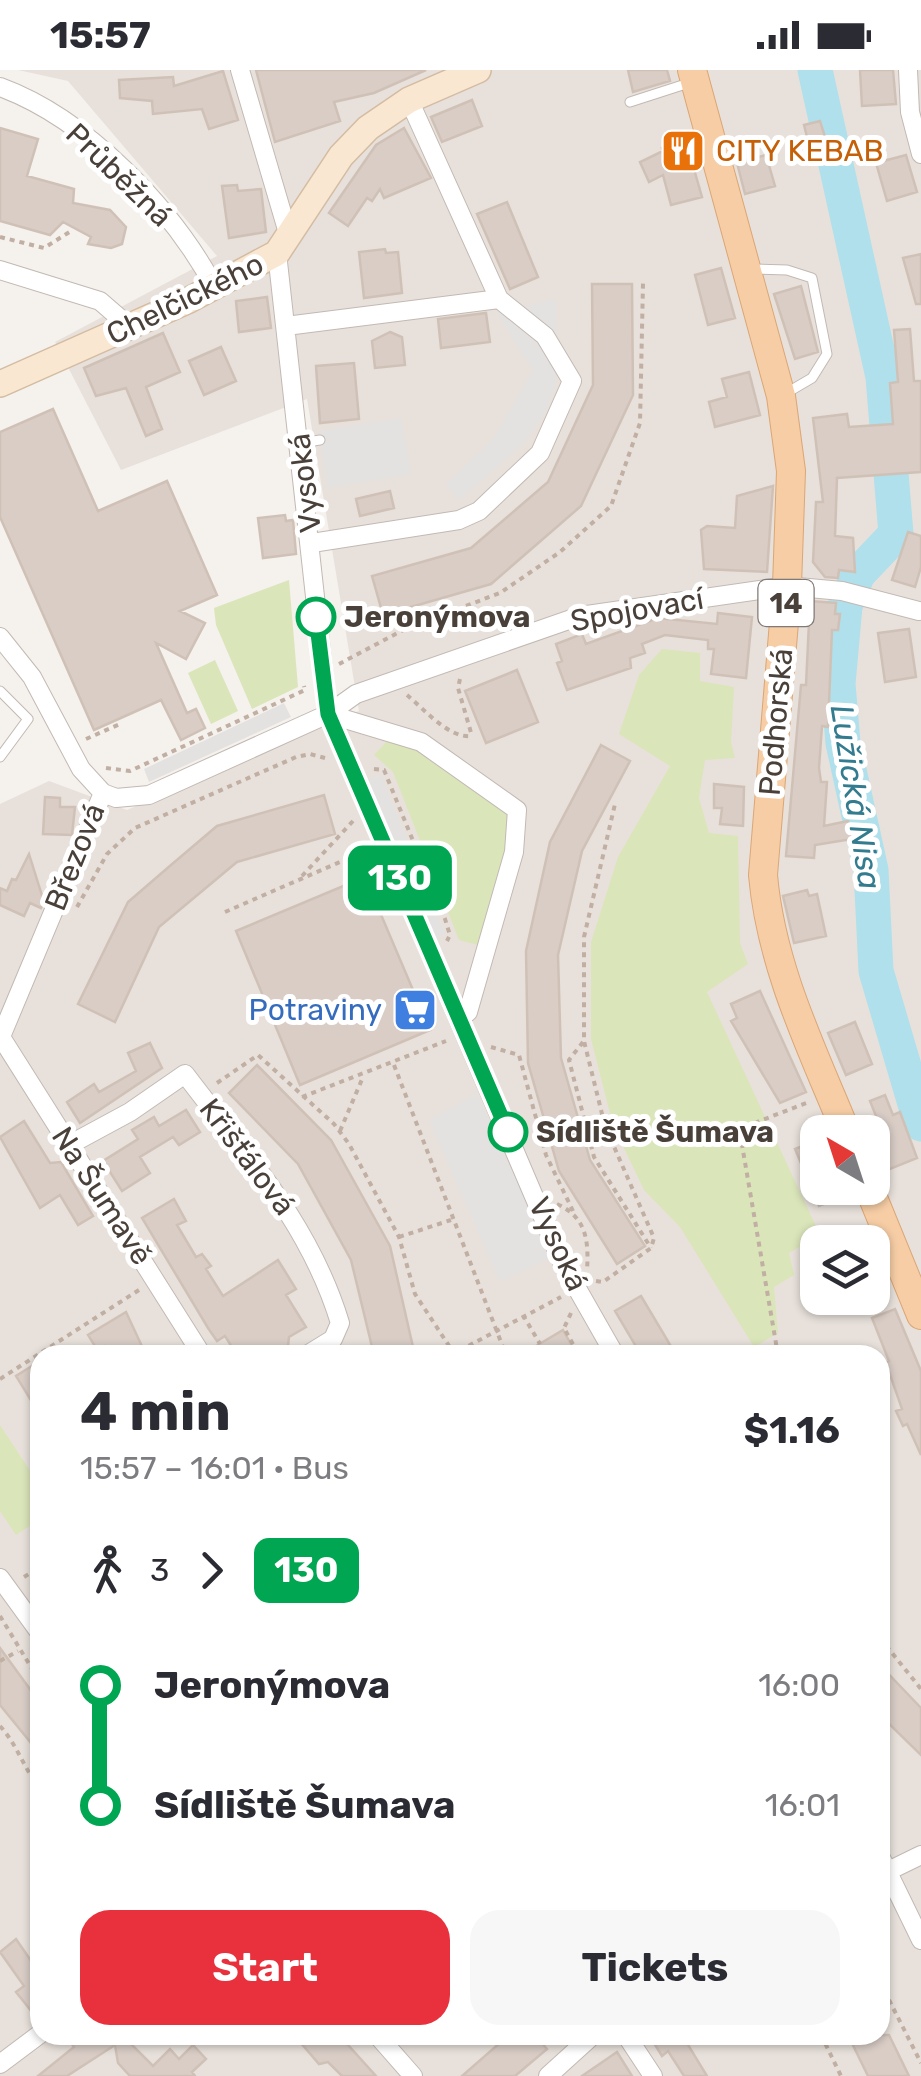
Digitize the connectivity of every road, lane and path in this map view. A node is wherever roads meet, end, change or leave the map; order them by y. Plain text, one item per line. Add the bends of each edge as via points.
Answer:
1 (240, 70) edge
2 (478, 70) edge
3 (908, 70) edge
4 (693, 76) edge
5 (0, 87) edge
6 (409, 100) junction
7 (630, 102) dead end
8 (921, 154) edge
9 (71, 231) dead end
10 (0, 237) edge
11 (282, 243) junction
12 (745, 268) junction
13 (0, 270) edge
14 (643, 283) dead end
15 (215, 288) junction
16 (499, 299) junction
17 (286, 326) junction
18 (130, 327) junction
19 (0, 384) edge
20 (781, 396) junction
21 (320, 440) dead end
22 (300, 443) junction
23 (312, 543) junction
24 (787, 586) junction
25 (920, 614) edge
26 (0, 637) edge
27 (466, 656) junction
28 (319, 666) junction
29 (392, 682) junction
30 (0, 692) edge
31 (328, 714) junction
32 (120, 724) dead end
33 (87, 754) dead end
34 (0, 756) edge
35 (332, 764) dead end
36 (93, 767) dead end
37 (374, 769) dead end
38 (102, 793) junction
39 (615, 804) dead end
40 (360, 826) dead end
41 (369, 849) dead end
42 (299, 880) junction
43 (224, 912) dead end
44 (72, 917) dead end
45 (442, 952) dead end
46 (464, 1025) junction
47 (0, 1038) edge
48 (584, 1041) junction
49 (482, 1045) dead end
50 (394, 1065) junction
51 (363, 1077) junction
52 (200, 1094) junction
53 (302, 1097) junction
54 (815, 1100) dead end
55 (839, 1115) edge
56 (340, 1131) junction
57 (69, 1145) junction
58 (543, 1198) dead end
59 (876, 1205) edge
60 (573, 1211) junction
61 (452, 1220) junction
62 (400, 1237) junction
63 (651, 1248) junction
64 (142, 1289) dead end
65 (523, 1314) junction
66 (921, 1315) edge
67 (495, 1328) junction
68 (540, 1344) dead end
69 (54, 1345) edge
70 (196, 1345) edge
71 (323, 1345) edge
72 (447, 1345) edge
73 (467, 1345) edge
74 (502, 1345) edge
75 (574, 1345) edge
76 (609, 1345) edge
77 (776, 1345) edge
78 (30, 1360) edge
79 (0, 1379) edge
80 (0, 1578) edge
81 (0, 1616) edge
82 (30, 1619) edge
83 (890, 1650) edge
84 (18, 1651) junction
85 (0, 1661) edge
86 (30, 1668) edge
87 (921, 1689) edge
88 (0, 1726) edge
89 (30, 1776) edge
90 (921, 1855) edge
91 (890, 1862) edge
92 (890, 1874) edge
93 (921, 1940) edge
94 (890, 2002) edge
95 (30, 2042) edge
96 (386, 2045) edge
97 (582, 2045) edge
98 (632, 2045) edge
99 (826, 2045) edge
100 (921, 2063) edge
101 (0, 2064) edge
102 (413, 2076) edge
103 (548, 2076) edge
104 (652, 2076) edge
105 (841, 2076) edge

1 - 11 street, Vysoká
2 - 6 street, Chelčického
3 - 8 street
4 - 7 lane
4 - 12 main road, Podhorská / 14
5 - 15 street, Průběžná via 70,124 113,160 194,250
6 - 11 street, Chelčického via 376,121 342,156
6 - 16 street
9 - 10 path via 44,248
11 - 15 street, Chelčického
11 - 17 street, Vysoká
12 - 20 main road, Podhorská / 14
12 - 20 lane via 812,278 827,354 812,378
13 - 18 street via 100,301
14 - 28 path via 640,423 611,506 500,593 407,628 337,665
15 - 18 street, Chelčického
16 - 17 street
16 - 23 street via 545,336 572,381 540,453 479,512 459,520
17 - 22 street, Vysoká
18 - 19 street, Chelčického
20 - 24 main road, Podhorská / 14 via 791,471
21 - 22 lane
22 - 23 street, Vysoká
23 - 28 street, Vysoká
24 - 25 street, Spojovací
24 - 27 street, Spojovací via 580,616
24 - 55 main road, Podhorská / 14 via 762,876 784,980
26 - 38 street, Březová via 32,676 81,770
27 - 29 street, Spojovací
27 - 29 path via 458,688 472,736 443,725
28 - 31 street, Vysoká
28 - 36 path via 304,668 304,690 130,771
29 - 31 street, Spojovací via 356,694
30 - 34 lane via 28,719
31 - 38 street, Spojovací via 149,795
31 - 46 street, Vysoká
31 - 46 street via 421,742 517,810 514,852
32 - 33 path via 82,740
35 - 44 path via 310,754 296,757 135,828 107,854
37 - 45 path via 384,770 445,919 450,934
38 - 47 street, Březová
39 - 48 path via 584,937
40 - 42 path via 357,817
41 - 42 path
42 - 43 path
46 - 50 path
46 - 76 street, Vysoká via 562,1262
47 - 57 street, Na Šumavě
48 - 63 path via 605,1126 650,1225
48 - 63 path via 568,1060 594,1157
49 - 60 path via 519,1055 546,1154
50 - 51 path
50 - 61 path
51 - 53 path
51 - 56 path
52 - 53 path via 258,1055
52 - 57 street, Křišťálová via 186,1074
52 - 71 street, Křišťálová via 275,1187 326,1277 340,1324
53 - 56 path
54 - 77 path via 770,1116 740,1138
56 - 62 path
57 - 70 street, Na Šumavě
58 - 60 path
59 - 66 main road
60 - 63 path via 589,1239 587,1281 603,1282
61 - 62 path
61 - 67 path
62 - 72 path via 416,1294
64 - 69 path
65 - 67 path
65 - 68 path
65 - 75 path via 560,1297 572,1314 564,1328
67 - 73 path
67 - 74 path
78 - 79 path
80 - 82 street
81 - 84 path
83 - 87 path
84 - 85 path
84 - 86 path
88 - 89 path
90 - 91 street
92 - 93 street
94 - 100 path
95 - 101 street
96 - 102 street
97 - 103 street
98 - 104 street
99 - 105 path

